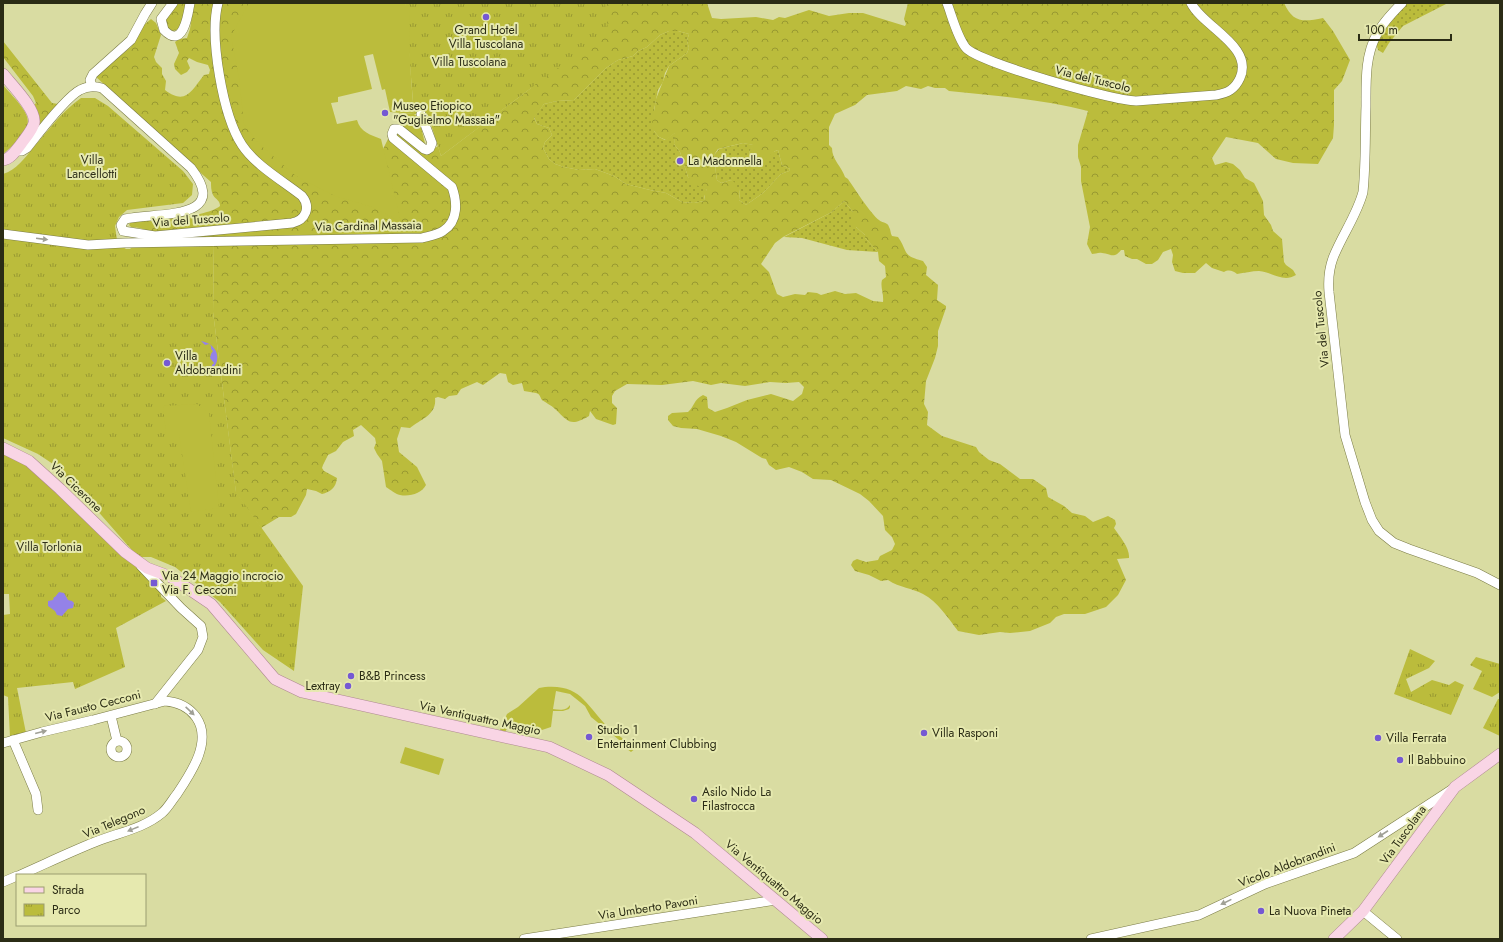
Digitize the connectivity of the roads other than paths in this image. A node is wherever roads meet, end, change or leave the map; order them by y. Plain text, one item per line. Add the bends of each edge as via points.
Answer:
1 (152, 3) edge
2 (173, 3) edge
3 (190, 3) edge
4 (218, 3) edge
5 (946, 3) edge
6 (1191, 3) edge
7 (1402, 3) edge
8 (3, 74) edge
9 (92, 86) junction
10 (420, 114) dead end
11 (15, 151) junction
12 (3, 160) edge
13 (126, 233) junction
14 (3, 234) edge
15 (124, 243) junction
16 (3, 448) edge
17 (129, 556) junction
18 (1500, 585) edge
19 (185, 587) junction
20 (173, 600) junction
21 (155, 704) junction
22 (111, 716) junction
23 (13, 740) junction
24 (117, 741) dead end
25 (3, 743) edge
26 (1500, 754) edge
27 (1435, 806) junction
28 (38, 810) dead end
29 (22, 874) edge
30 (16, 876) edge
31 (3, 882) edge
32 (776, 900) junction
33 (1363, 911) junction
34 (524, 939) edge
35 (822, 939) edge
36 (1091, 939) edge
37 (1334, 939) edge
38 (1397, 939) edge

1 - 9 street via 131,40 93,74 90,80
2 - 3 street via 161,19 164,30 172,35 183,31
4 - 13 street, Via del Tuscolo via 214,43 233,129 242,146 256,161 302,196 307,205 305,215 298,222 292,223 155,236
5 - 6 street, Via del Tuscolo via 963,44 974,54 1101,95 1136,101 1216,94 1229,91 1235,86 1243,68 1240,55
7 - 18 street, Via del Tuscolo via 1383,24 1370,49 1366,89 1364,192 1333,258 1329,275 1345,435 1368,511 1379,531 1409,549 1477,573
8 - 11 main road via 34,118 32,128
9 - 11 street via 74,94 27,148
9 - 13 street, Via del Tuscolo via 105,90 184,160 197,176 204,192 203,199 186,211 125,219 121,225
10 - 15 street, Via Cardinal Massaia via 432,144 430,148 424,149 399,129 394,129 392,134 393,138 452,186 456,210 452,221 444,230 434,235 422,238
11 - 12 main road
13 - 15 street
14 -> 15 street, Via Cardinal Massaia via 88,245
16 - 17 main road, Via Cicerone via 29,461
17 - 19 main road, Via Ventiquattro Maggio
17 - 20 street, Via Fausto Cecconi
19 - 20 street via 176,584 170,591
19 - 32 main road, Via Ventiquattro Maggio via 212,604 275,678 302,692 549,746 608,775 695,833
20 - 21 street, Via Fausto Cecconi via 201,626 203,637 198,650
21 - 22 street, Via Fausto Cecconi
21 -> 29 street, Via Telegono via 176,702 186,707 199,721 203,732 202,743 192,770 166,809 141,826 94,842
23 -> 22 street, Via Fausto Cecconi
22 - 24 street
23 - 25 street, Via Fausto Cecconi
23 - 28 street via 36,794
26 - 27 main road, Via Tuscolana via 1455,787
27 - 33 main road, Via Tuscolana
27 -> 36 street, Vicolo Aldobrandini via 1354,853 1265,884 1199,915
30 - 31 street
32 - 34 street, Via Umberto Pavoni
32 - 35 main road, Via Ventiquattro Maggio
33 - 37 main road, Via Tuscolana
33 - 38 street

